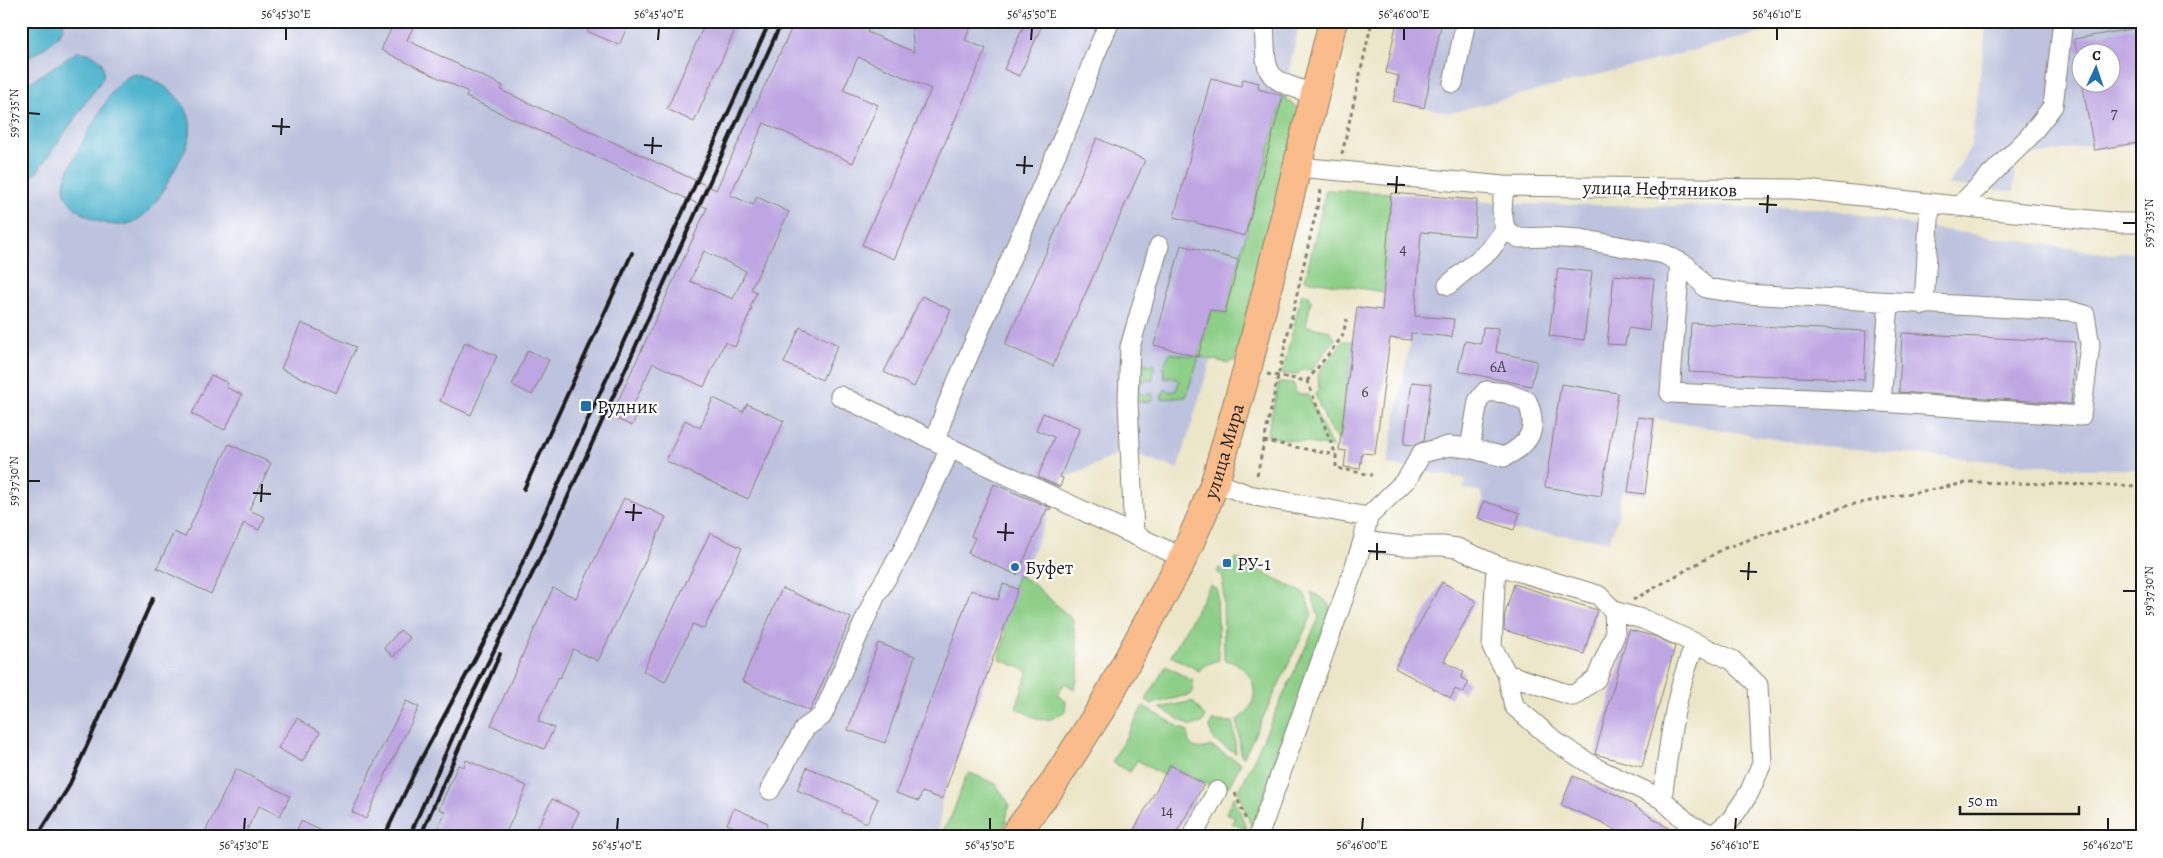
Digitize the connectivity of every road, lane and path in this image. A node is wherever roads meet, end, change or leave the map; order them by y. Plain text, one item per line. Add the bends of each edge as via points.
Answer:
1 (1110, 21) edge
2 (1264, 21) edge
3 (1333, 21) edge
4 (1372, 21) edge
5 (1466, 21) edge
6 (2063, 21) edge
7 (1453, 83) dead end
8 (1315, 94) junction
9 (1298, 167) junction
10 (1326, 170) junction
11 (1504, 186) junction
12 (1930, 204) junction
13 (1958, 207) junction
14 (2142, 223) edge
15 (1505, 230) junction
16 (1159, 246) dead end
17 (1680, 262) junction
18 (1448, 285) dead end
19 (1889, 303) junction
20 (1924, 305) junction
21 (1347, 319) dead end
22 (1247, 370) junction
23 (1278, 376) junction
24 (1307, 380) junction
25 (840, 396) dead end
26 (1881, 402) junction
27 (1264, 441) junction
28 (941, 444) junction
29 (1470, 448) dead end
30 (1336, 455) junction
31 (1372, 474) dead end
32 (1258, 475) dead end
33 (1214, 482) junction
34 (2142, 486) edge
35 (1368, 517) junction
36 (1134, 534) junction
37 (1363, 541) junction
38 (1183, 558) junction
39 (1496, 565) junction
40 (1614, 611) junction
41 (1695, 644) junction
42 (1507, 674) junction
43 (770, 790) dead end
44 (1226, 792) joint
45 (1662, 799) junction
46 (1253, 832) edge
47 (1013, 837) edge
48 (1192, 837) edge

1 - 28 street via 1073,116 947,404
2 - 8 street via 1266,59 1272,77
3 - 8 highway, улица Мира
4 - 10 path via 1342,154
5 - 7 street
6 - 13 street via 2053,106 2028,138
8 - 9 highway, улица Мира
9 - 10 street, улица Нефтяников
9 - 22 highway, улица Мира
10 - 11 street, улица Нефтяников
10 - 23 path
11 - 12 street, улица Нефтяников via 1796,190
11 - 15 street via 1502,210
12 - 13 street, улица Нефтяников
12 - 20 street
13 - 14 street, улица Нефтяников
15 - 17 street via 1519,238 1580,239 1664,254
15 - 18 street via 1489,252
16 - 36 street via 1130,347 1128,401
17 - 19 street via 1706,288 1745,294
17 - 26 street via 1670,393
19 - 20 street
19 - 26 street
20 - 26 street via 2070,311 2085,315 2090,345 2081,416
21 - 24 path via 1342,337
22 - 23 path
22 - 33 highway, улица Мира
23 - 24 path
23 - 27 path
24 - 30 path
25 - 28 street
27 - 30 path
27 - 32 path
28 - 36 street
28 - 43 street via 945,460 902,552 876,596 822,716 806,728
29 - 35 street via 1449,446 1422,453 1407,479
30 - 31 path via 1336,468
33 - 35 street via 1249,494
33 - 38 highway, улица Мира
34 - 40 path via 1971,482 1849,505 1725,548
35 - 37 street
36 - 38 street
37 - 39 street via 1457,548
37 - 46 street
38 - 47 highway, улица Мира via 1101,709 1051,787
39 - 40 street via 1598,596
39 - 42 street via 1492,647
40 - 41 street via 1645,620
40 - 42 street via 1615,635 1596,679 1573,696
41 - 45 street via 1674,713
41 - 45 street via 1732,660 1758,685 1762,763 1749,793 1730,821 1712,835 1690,826
42 - 45 street via 1514,706 1556,742 1598,769
44 - 46 path
44 - 48 street

